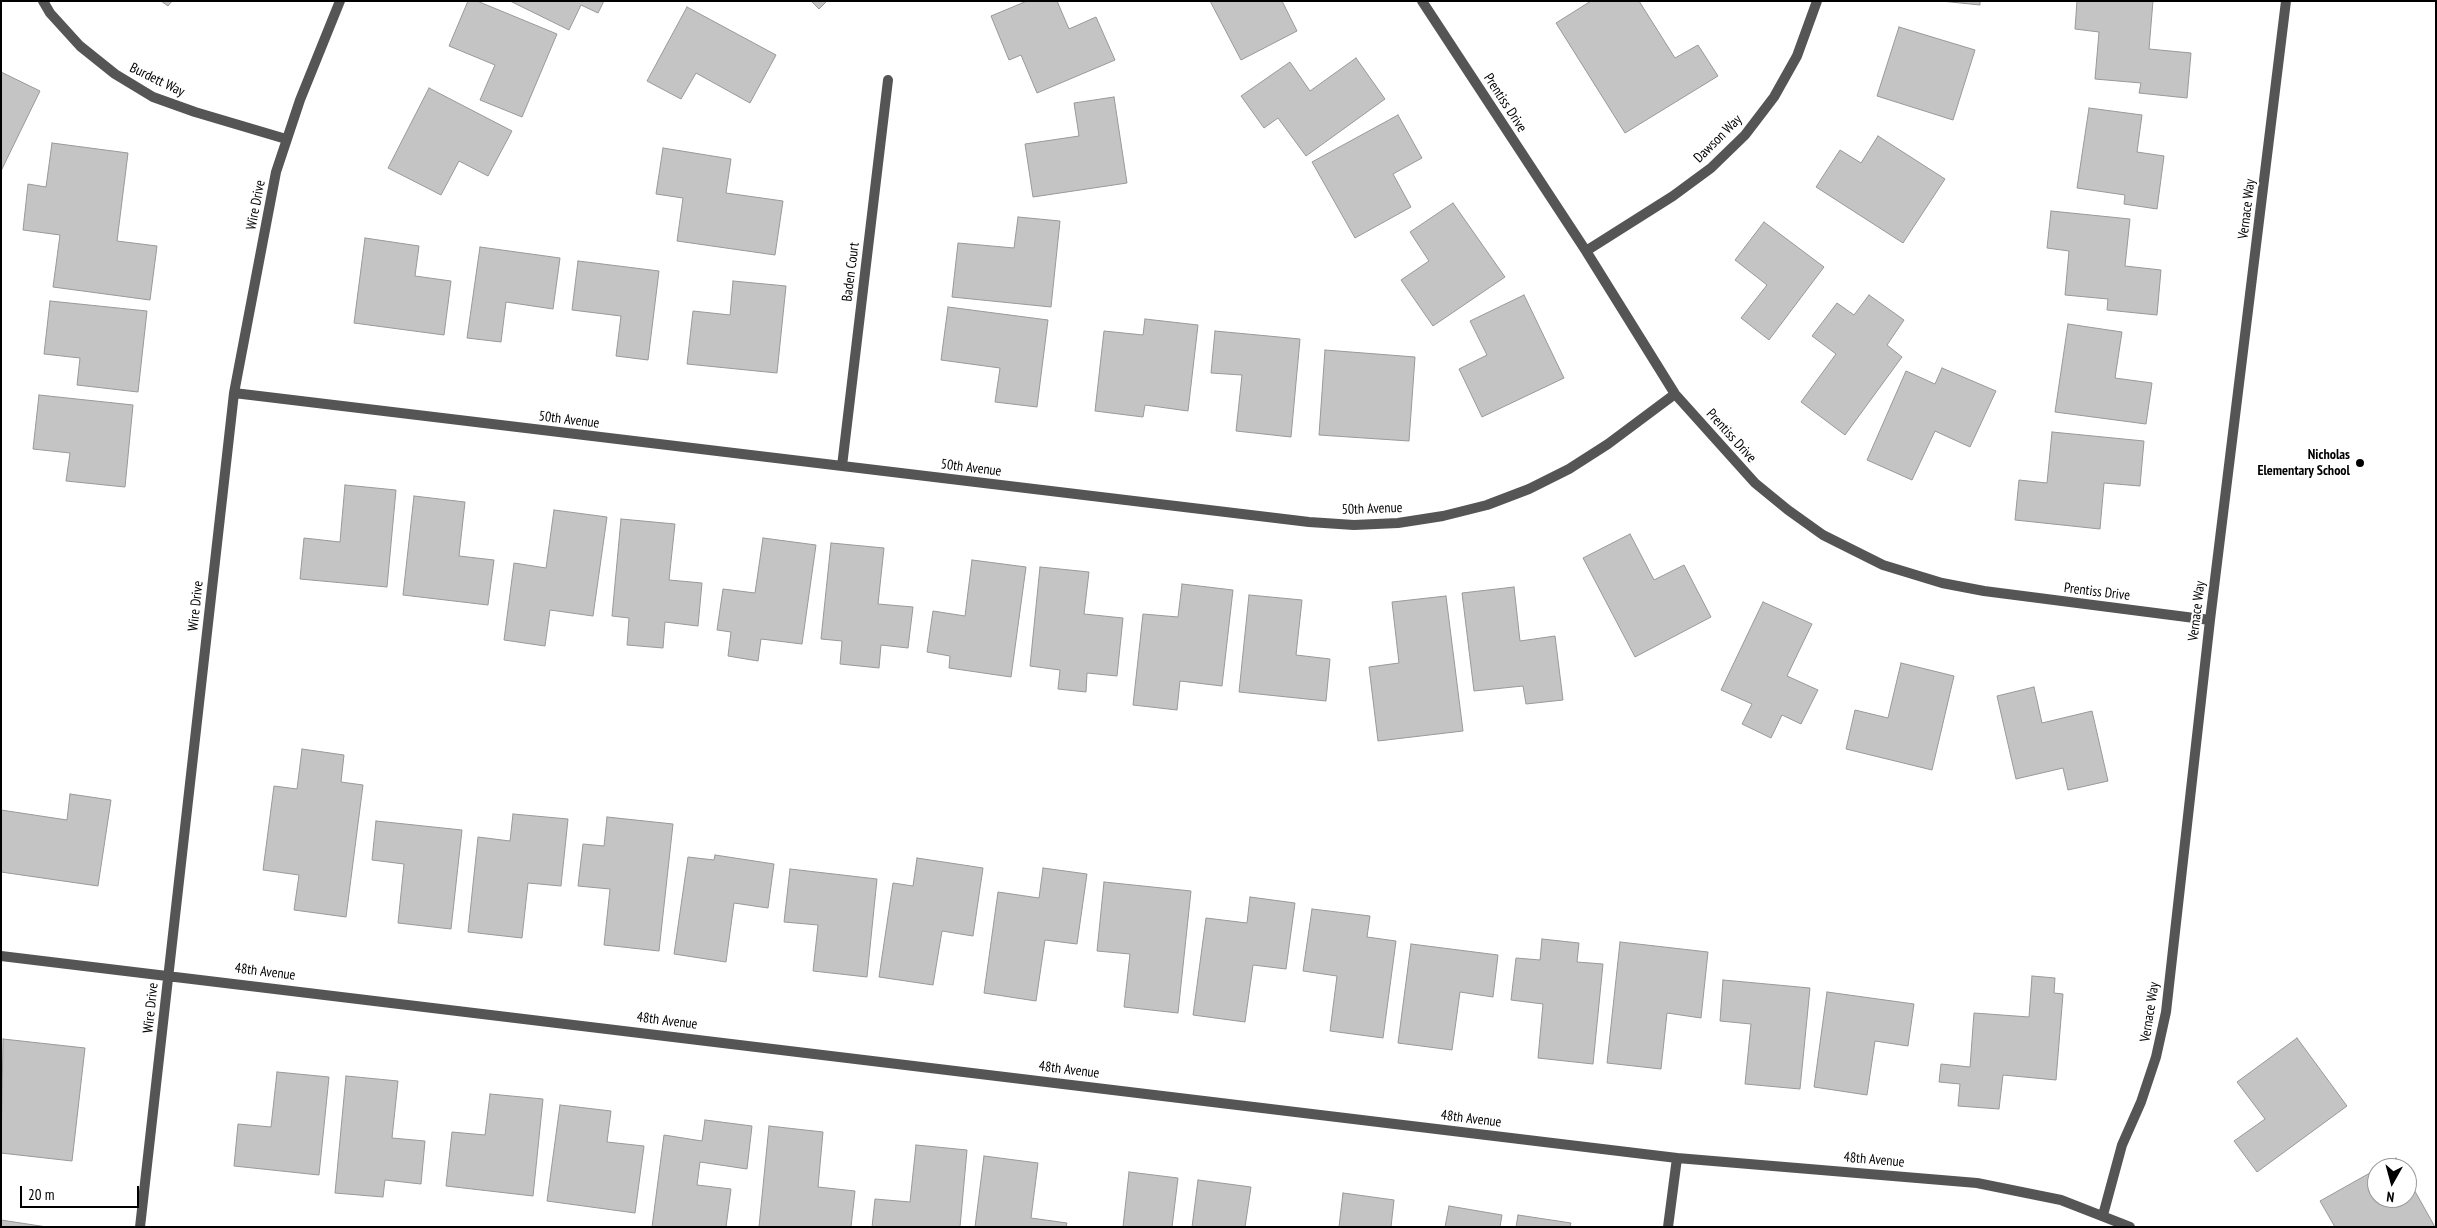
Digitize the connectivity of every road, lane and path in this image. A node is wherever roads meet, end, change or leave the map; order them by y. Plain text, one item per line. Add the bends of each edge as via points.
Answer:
1 (43, 1) edge
2 (340, 1) edge
3 (1422, 1) edge
4 (1817, 1) edge
5 (2286, 1) edge
6 (888, 80) dead end
7 (286, 139) junction
8 (1586, 251) junction
9 (234, 393) junction
10 (1675, 394) junction
11 (842, 466) junction
12 (2210, 620) junction
13 (1, 956) edge
14 (168, 974) junction
15 (1677, 1158) junction
16 (2103, 1215) junction
17 (140, 1227) edge
18 (1668, 1227) edge
19 (2130, 1227) edge

1 - 7 street, Burdett Way via 80,46 115,74 153,96
2 - 7 street, Wire Drive
3 - 8 street, Prentiss Drive
4 - 8 street, Dawson Way via 1797,56 1774,97 1745,135 1711,168 1673,196
5 - 12 street, Vernace Way
6 - 11 street, Baden Court
7 - 9 street, Wire Drive via 276,172
8 - 10 street, Prentiss Drive
9 - 11 street, 50th Avenue
9 - 14 street, Wire Drive
10 - 11 street, 50th Avenue via 1608,444 1569,469 1529,488 1487,505 1398,523 1309,522
10 - 12 street, Prentiss Drive via 1755,483 1781,505 1823,534 1883,565 1942,583 1984,591
12 - 16 street, Vernace Way via 2166,1012 2156,1058 2122,1144
13 - 14 street, 48th Avenue
14 - 15 street, 48th Avenue
14 - 17 street, Wire Drive
15 - 16 street, 48th Avenue via 1977,1183 2061,1200
15 - 18 street
16 - 19 street, 48th Avenue

